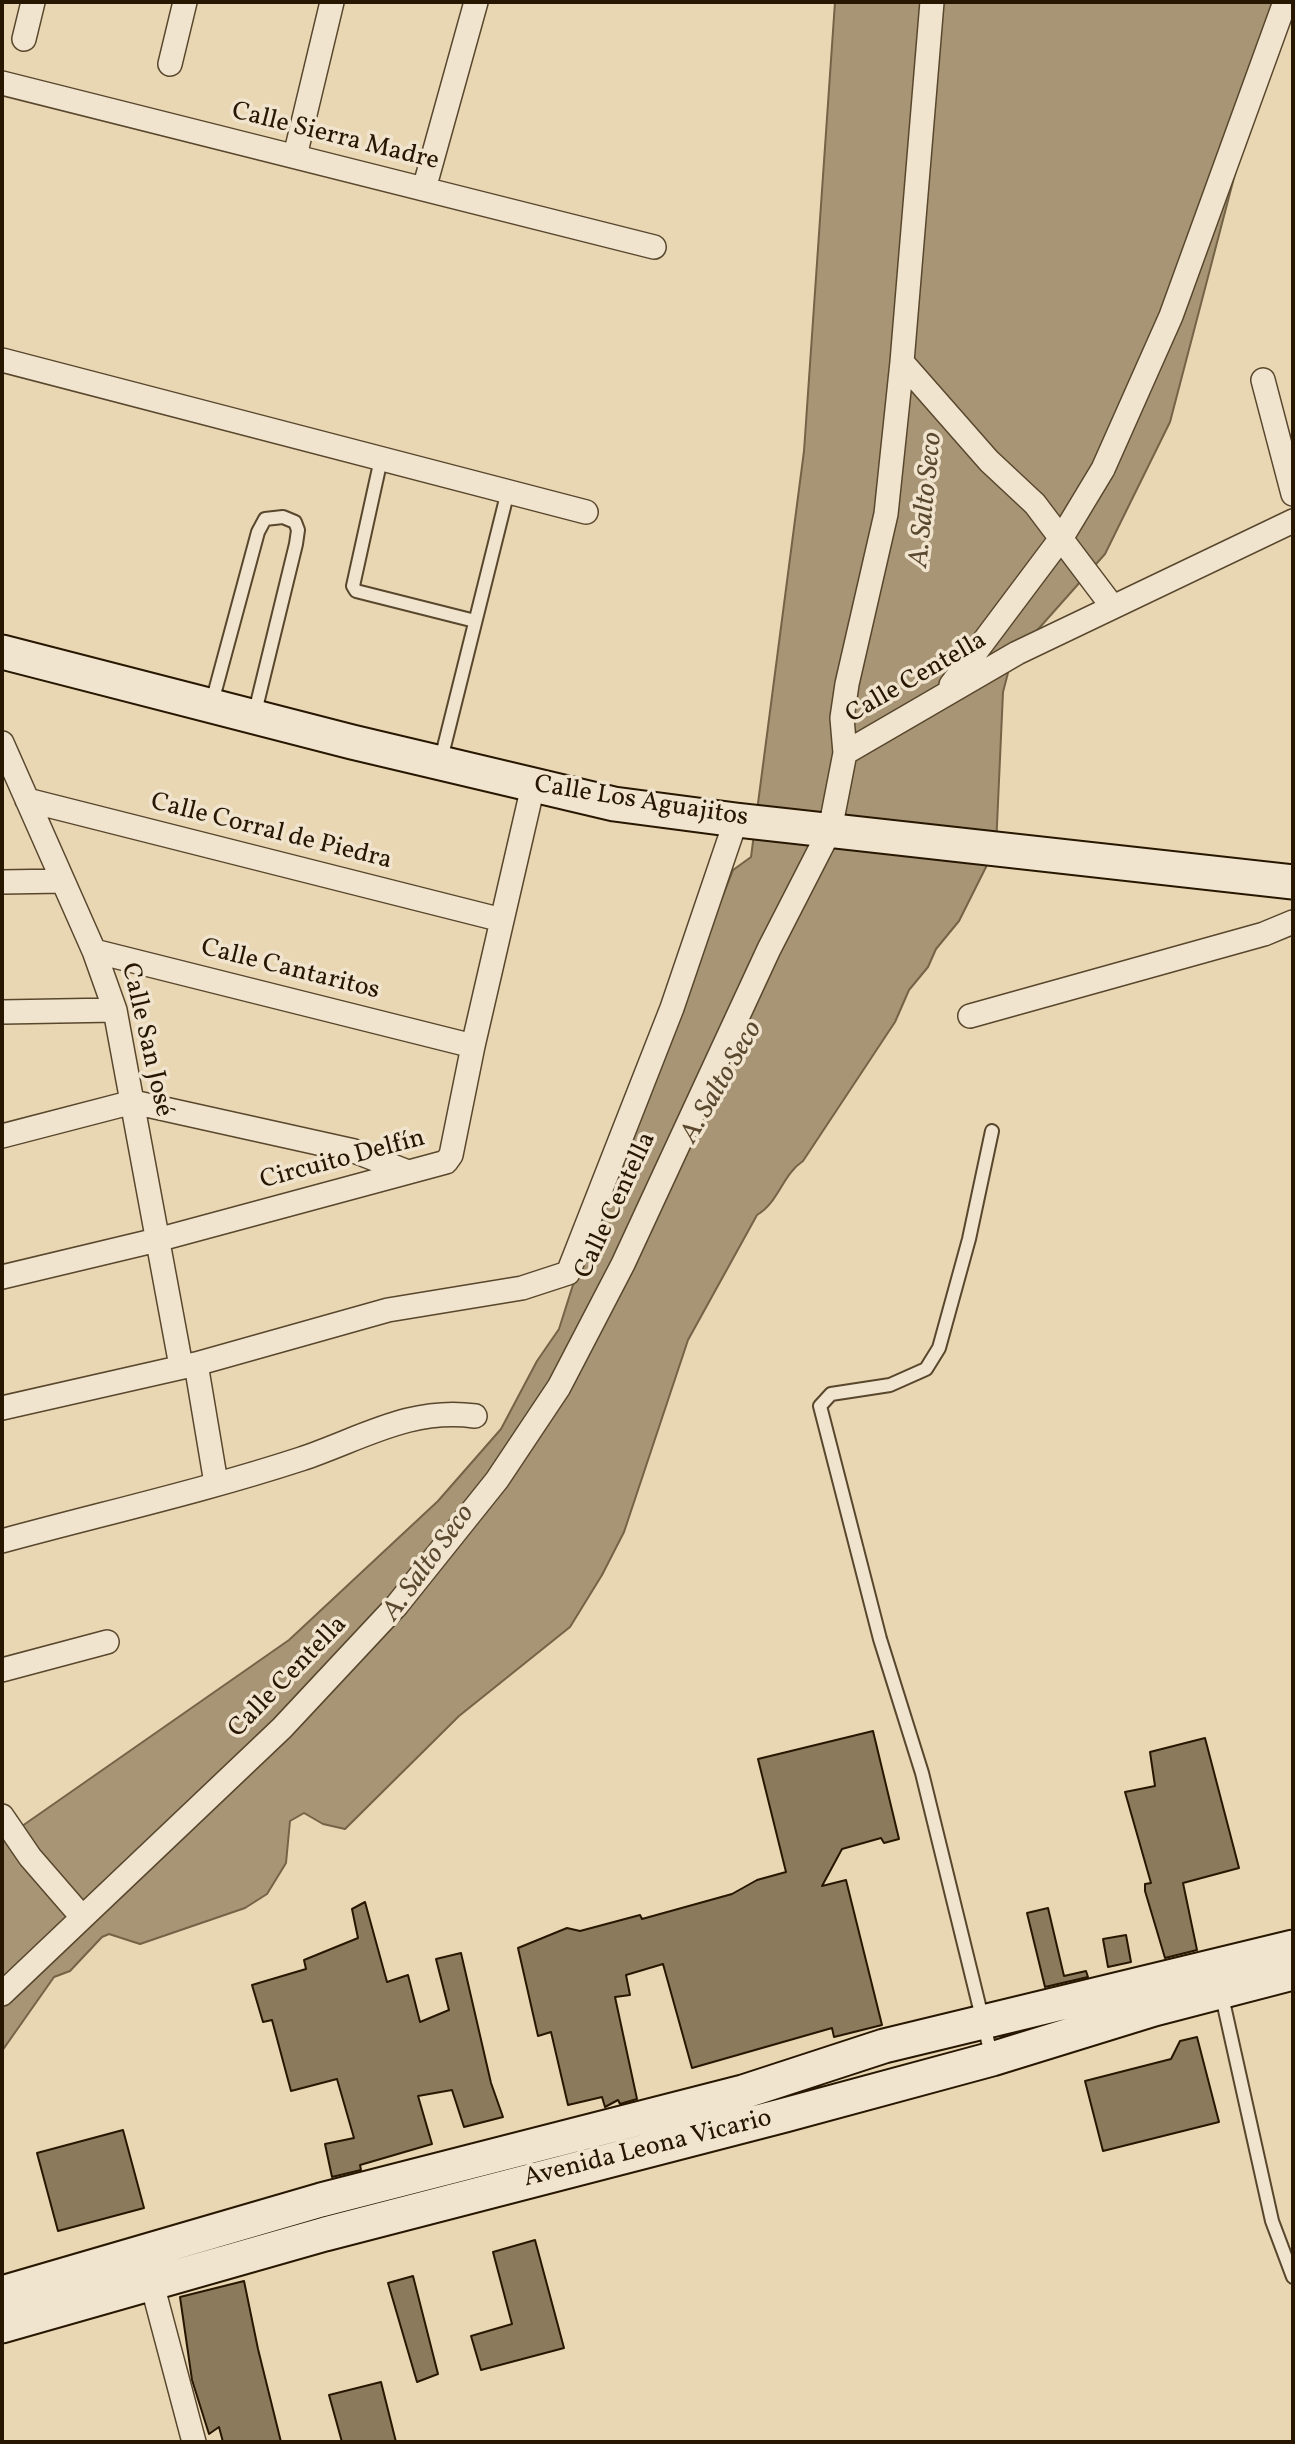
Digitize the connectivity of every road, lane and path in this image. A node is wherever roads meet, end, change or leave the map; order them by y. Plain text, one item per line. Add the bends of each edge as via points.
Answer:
1 (33, 2) edge
2 (186, 2) edge
3 (332, 2) edge
4 (475, 2) edge
5 (932, 2) edge
6 (1285, 2) edge
7 (24, 39) dead end
8 (170, 64) dead end
9 (2, 83) edge
10 (295, 156) junction
11 (424, 189) junction
12 (654, 247) dead end
13 (2, 360) edge
14 (902, 362) junction
15 (1263, 380) dead end
16 (382, 459) junction
17 (508, 491) junction
18 (1293, 494) edge
19 (586, 512) dead end
20 (1293, 521) edge
21 (1062, 537) junction
22 (1112, 606) junction
23 (475, 621) junction
24 (2, 652) edge
25 (943, 695) junction
26 (211, 706) junction
27 (254, 717) junction
28 (2, 743) edge
29 (845, 753) junction
30 (440, 763) junction
31 (533, 786) junction
32 (27, 800) junction
33 (736, 820) junction
34 (830, 830) junction
35 (63, 881) junction
36 (2, 882) edge
37 (1293, 882) edge
38 (502, 920) junction
39 (1293, 922) edge
40 (94, 951) junction
41 (115, 1010) junction
42 (2, 1012) edge
43 (970, 1016) dead end
44 (472, 1046) junction
45 (133, 1102) junction
46 (992, 1132) dead end
47 (2, 1136) edge
48 (408, 1172) junction
49 (157, 1240) junction
50 (2, 1277) edge
51 (188, 1365) junction
52 (2, 1408) edge
53 (475, 1416) dead end
54 (216, 1483) junction
55 (2, 1541) edge
56 (107, 1643) dead end
57 (2, 1670) edge
58 (2, 1816) edge
59 (82, 1917) junction
60 (1293, 1947) edge
61 (1293, 1973) edge
62 (1221, 1992) junction
63 (2, 1994) edge
64 (983, 2021) junction
65 (992, 2059) junction
66 (144, 2253) junction
67 (1293, 2277) edge
68 (152, 2284) junction
69 (2, 2293) edge
70 (2, 2326) edge
71 (194, 2442) edge

1 - 7 street
2 - 8 street
3 - 10 street
4 - 11 street
5 - 14 street
6 - 21 street via 1171,316 1103,469
9 - 10 street, Calle Sierra Madre
10 - 11 street, Calle Sierra Madre
11 - 12 street, Calle Sierra Madre
13 - 16 street
14 - 21 street
14 - 29 street via 886,514 842,718
15 - 18 street
16 - 17 street
16 - 23 lane via 353,586 356,591
17 - 19 street
17 - 23 lane
20 - 22 street, Calle Centella
21 - 22 street
21 - 25 street
22 - 25 street, Calle Centella
23 - 30 lane
24 - 26 street, Calle Los Aguajitos
25 - 29 street, Calle Centella
26 - 27 street, Calle Los Aguajitos
26 - 27 lane via 258,532 265,519 283,517 295,522 298,530
27 - 30 street, Calle Los Aguajitos
28 - 32 street, Calle San José
29 - 34 street, Calle Centella
30 - 31 street, Calle Los Aguajitos
31 - 33 street, Calle Los Aguajitos via 614,804
31 - 38 street, Circuito Delfín
32 - 35 street, Calle San José
32 - 38 street, Calle Corral de Piedra
33 - 34 street, Calle Los Aguajitos
33 - 51 street via 672,1009 568,1273 522,1288 388,1310
34 - 37 street, Calle Los Aguajitos
34 - 59 street, Calle Centella via 763,961 623,1265 559,1387 497,1480 397,1605 282,1728
35 - 36 street
35 - 40 street, Calle San José
38 - 44 street, Circuito Delfín
39 - 43 street
40 - 41 street, Calle San José
40 - 44 street, Calle Cantaritos
41 - 42 street
41 - 45 street, Calle San José
44 - 48 street, Circuito Delfín via 451,1155 446,1162
45 - 47 street
45 - 48 street via 354,1151
45 - 49 street, Calle San José
46 - 64 lane via 939,1348 926,1369 890,1385 831,1394 820,1406 880,1639 922,1773
48 - 49 street, Circuito Delfín
49 - 50 street, Circuito Delfín
49 - 51 street, Calle San José
51 - 52 street
51 - 54 street, Calle San José
53 - 54 street via 448,1412 420,1415 301,1459
54 - 55 street
56 - 57 street
58 - 59 street via 30,1857
59 - 63 street, Calle Centella
60 - 64 street, Avenida Leona Vicario
61 - 62 street, Avenida Leona Vicario
62 - 65 street, Avenida Leona Vicario
62 - 67 lane via 1272,2221
64 - 65 lane
64 - 66 street, Avenida Leona Vicario via 884,2046 743,2092 321,2200
65 - 68 street, Avenida Leona Vicario via 406,2212
66 - 68 street
66 - 69 street, Avenida Leona Vicario
68 - 70 street, Avenida Leona Vicario
68 - 71 street

